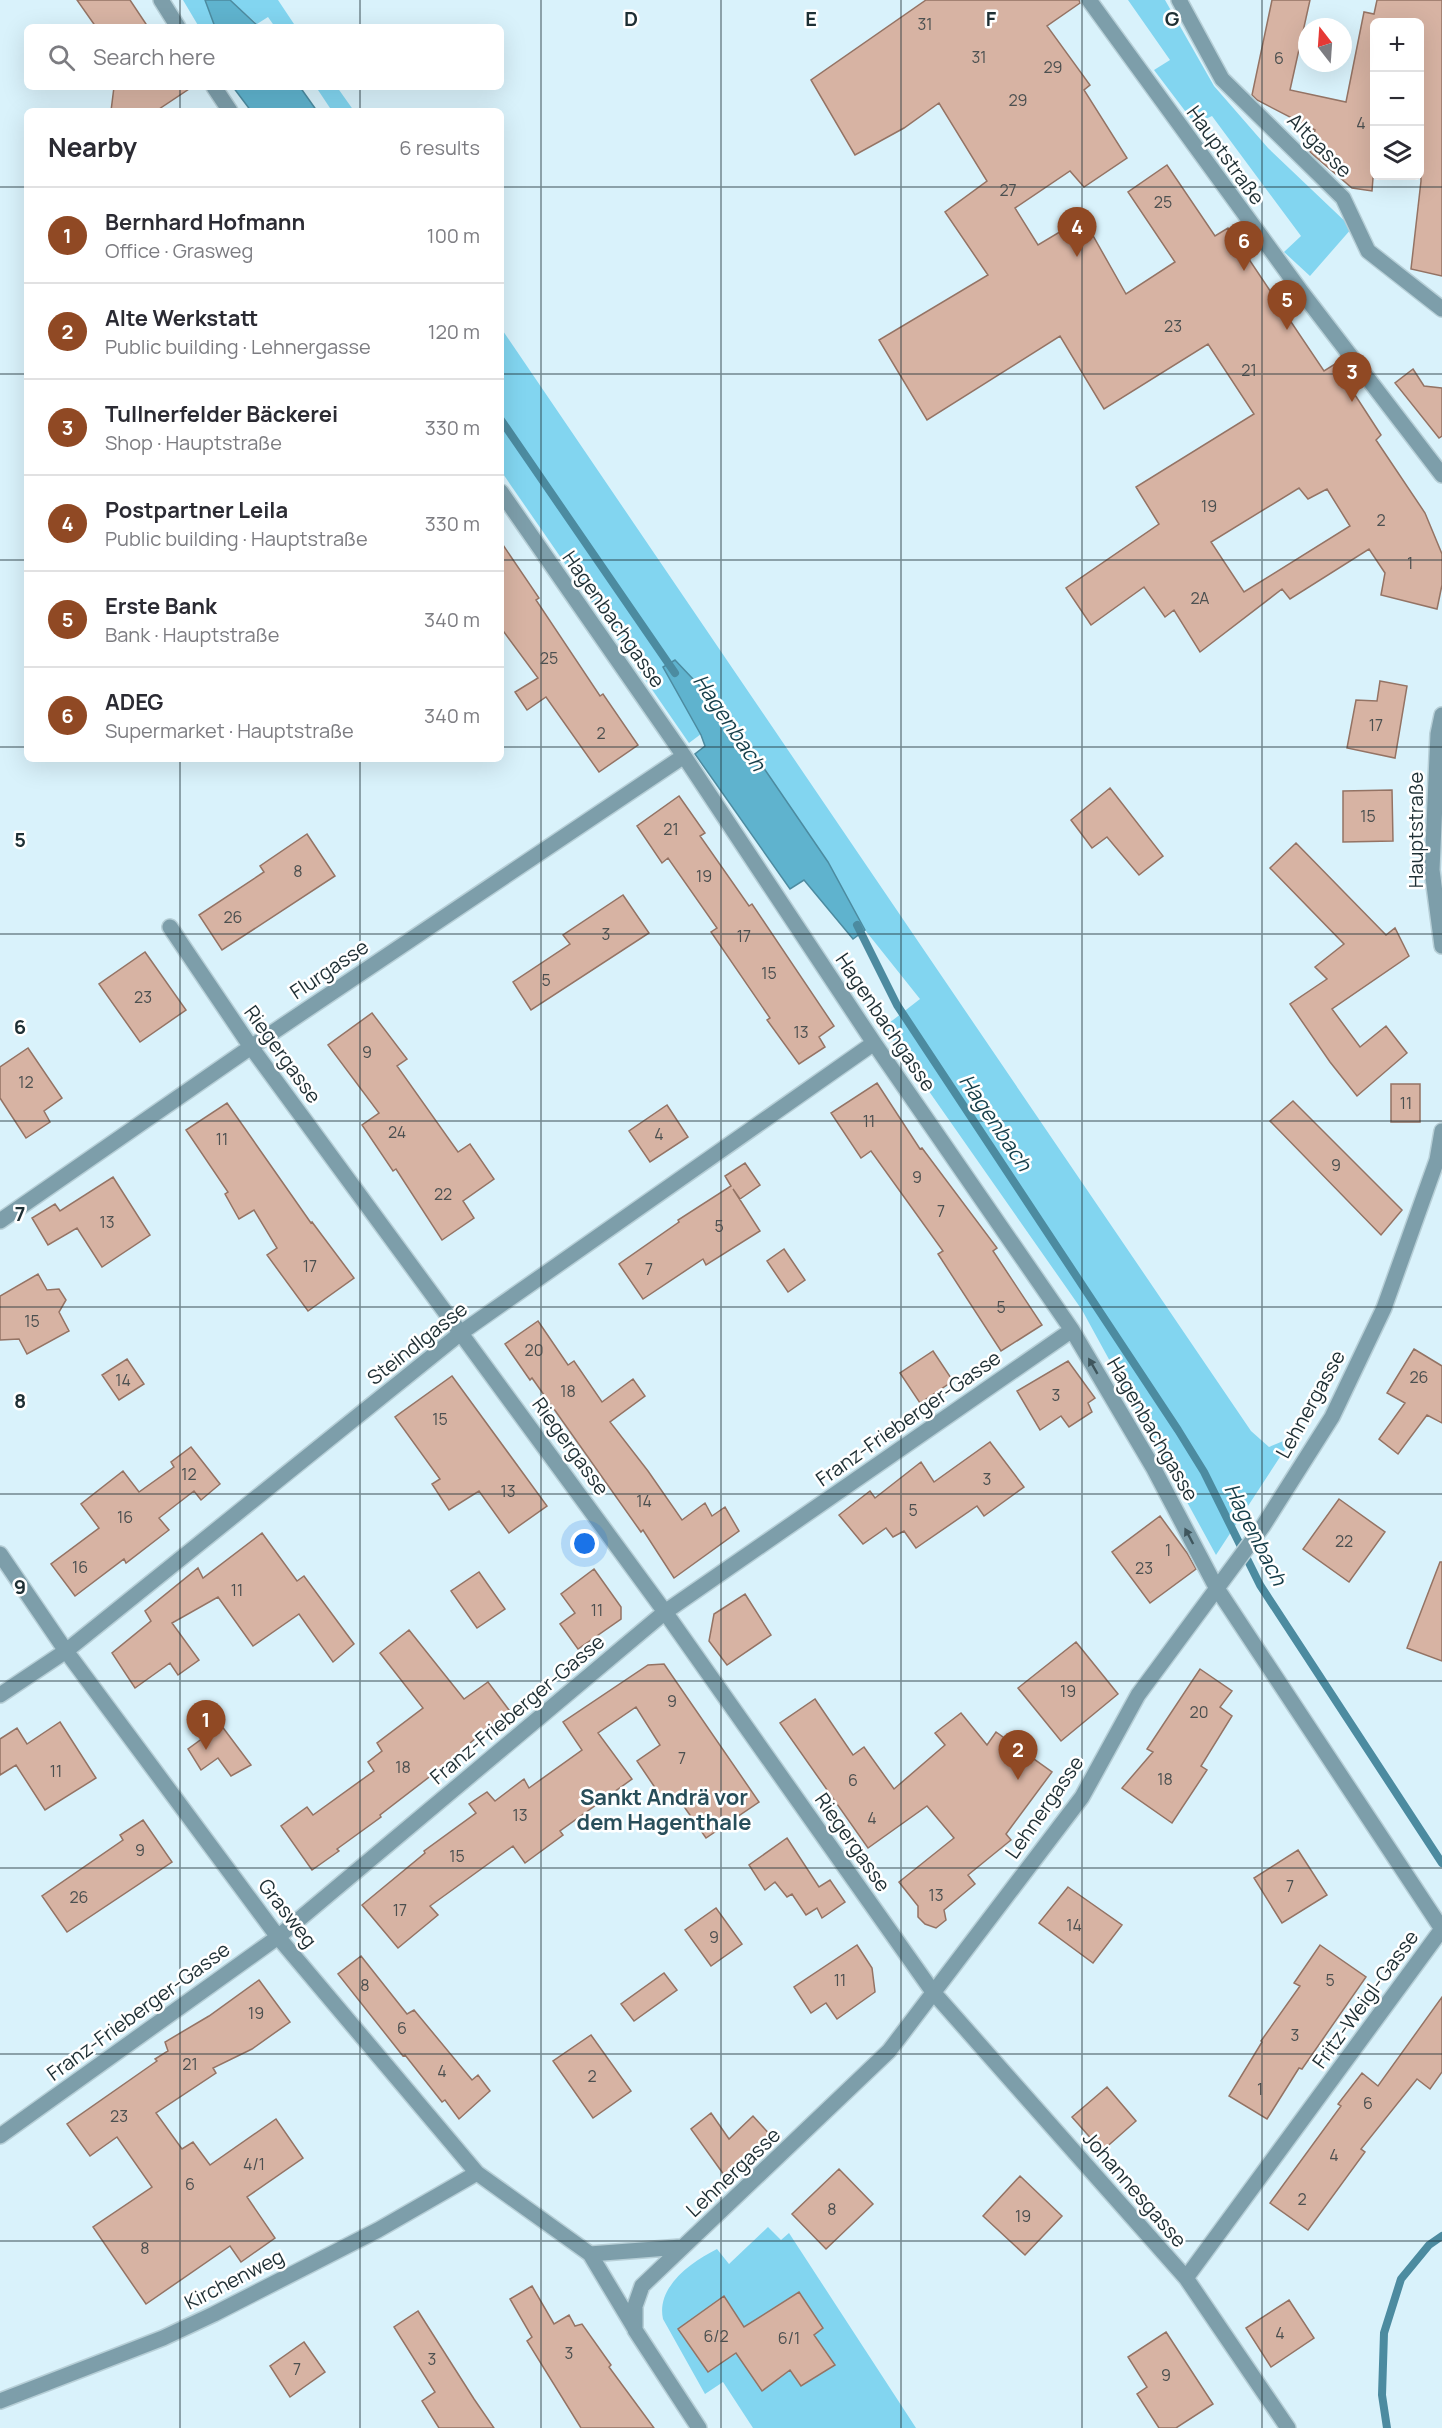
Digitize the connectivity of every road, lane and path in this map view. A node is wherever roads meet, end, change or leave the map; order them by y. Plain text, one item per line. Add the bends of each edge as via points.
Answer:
1 (161, 0) edge
2 (1089, 0) edge
3 (1179, 0) edge
4 (176, 24) edge
5 (216, 90) edge
6 (228, 108) edge
7 (1442, 309) edge
8 (1442, 475) edge
9 (504, 496) edge
10 (1442, 715) edge
11 (684, 756) junction
12 (170, 927) dead end
13 (1442, 946) edge
14 (874, 1043) junction
15 (251, 1047) junction
16 (1442, 1131) edge
17 (0, 1221) edge
18 (1072, 1330) junction
19 (462, 1332) junction
20 (0, 1554) edge
21 (1216, 1587) junction
22 (665, 1612) junction
23 (66, 1652) junction
24 (0, 1695) edge
25 (278, 1937) junction
26 (933, 1992) junction
27 (0, 2136) edge
28 (477, 2173) junction
29 (681, 2247) junction
30 (590, 2254) junction
31 (1186, 2278) junction
32 (635, 2330) junction
33 (0, 2401) edge
34 (699, 2428) edge
35 (1288, 2428) edge

1 - 4 street
2 - 8 street, Hauptstraße via 1300,291
3 - 7 street, Altgasse via 1222,79 1344,198 1368,250
5 - 6 street
9 - 11 street, Hagenbachgasse
10 - 13 street, Hauptstraße via 1432,870
11 - 14 street, Hagenbachgasse
11 - 15 street, Flurgasse
12 - 15 street, Riegergasse
14 - 18 street, Hagenbachgasse
14 - 19 street, Steindlgasse
15 - 17 street, Flurgasse
15 - 19 street, Riegergasse
16 - 21 street, Lehnergasse via 1437,1160 1384,1308 1332,1416 1263,1526
21 -> 18 street, Hagenbachgasse via 1154,1470
18 - 22 street, Franz-Frieberger-Gasse
19 - 22 street, Riegergasse
19 - 23 street, Steindlgasse
20 - 23 street, Grasweg
21 - 26 street, Lehnergasse via 1138,1695 1082,1797
21 - 31 street, Fritz-Weigl-Gasse via 1442,1929
22 - 25 street, Franz-Frieberger-Gasse
22 - 26 street, Riegergasse
23 - 24 street, Steindlgasse
23 - 25 street, Grasweg
25 - 27 street, Franz-Frieberger-Gasse
25 - 28 street, Grasweg
26 - 29 street, Lehnergasse via 889,2051
26 - 31 street, Johannesgasse
28 - 30 street, Grasweg
28 - 33 street, Kirchenweg via 378,2230 204,2319
29 - 30 street
29 - 32 street, Lehnergasse via 642,2286 635,2306
30 - 32 street, Grasweg
31 - 35 street, Johannesgasse
32 - 34 street

